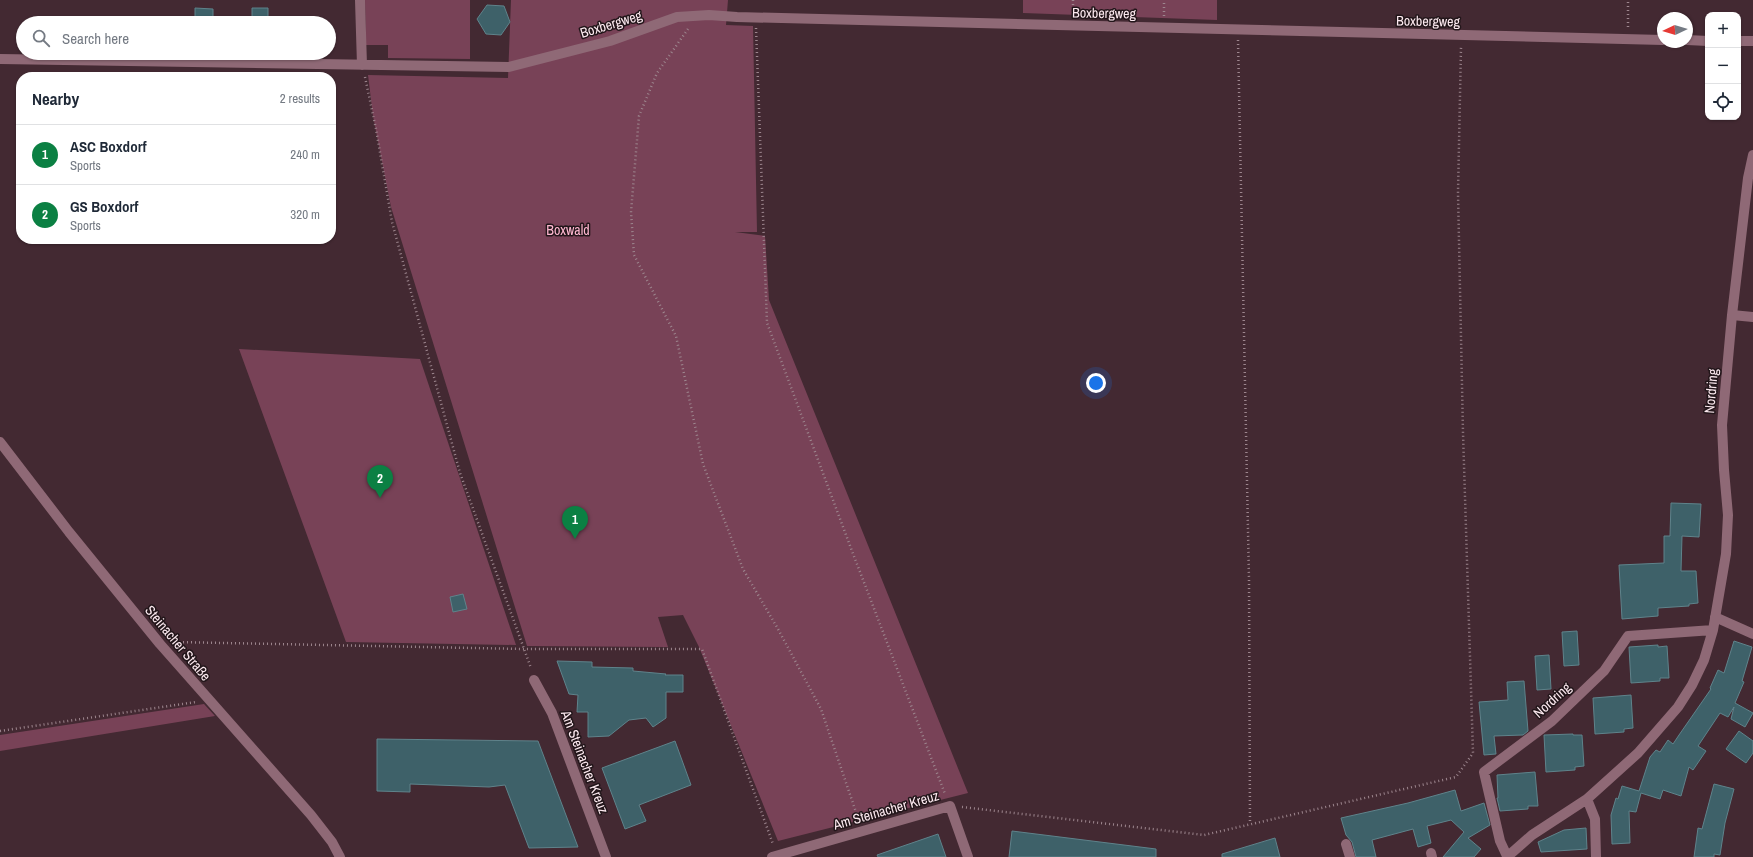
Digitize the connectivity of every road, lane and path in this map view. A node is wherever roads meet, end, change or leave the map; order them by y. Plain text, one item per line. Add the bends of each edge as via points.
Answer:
1 (360, 0) edge
2 (1073, 0) edge
3 (1628, 0) edge
4 (1073, 15) dead end
5 (756, 18) junction
6 (691, 27) dead end
7 (1238, 30) junction
8 (1462, 36) junction
9 (1628, 39) junction
10 (1657, 40) edge
11 (1693, 40) edge
12 (1705, 41) edge
13 (1741, 41) edge
14 (1753, 41) edge
15 (0, 59) edge
16 (16, 59) edge
17 (60, 60) edge
18 (362, 65) junction
19 (1753, 155) edge
20 (1732, 315) junction
21 (1753, 317) edge
22 (0, 442) edge
23 (1715, 617) junction
24 (1713, 630) junction
25 (1753, 634) edge
26 (160, 644) junction
27 (523, 649) junction
28 (534, 680) joint
29 (209, 700) junction
30 (0, 731) edge
31 (1587, 799) junction
32 (950, 806) junction
33 (1250, 824) junction
34 (862, 832) junction
35 (1346, 844) dead end
36 (776, 856) edge
37 (340, 857) edge
38 (606, 857) edge
39 (968, 857) edge
40 (1350, 857) edge
41 (1507, 857) edge
42 (1596, 857) edge

1 - 18 street
2 - 4 path
3 - 9 path
5 - 7 street, Boxbergweg
5 - 18 street, Boxbergweg via 708,15 677,17 610,41 509,67
5 - 32 path via 767,323
6 - 34 path via 657,73 639,116 631,212 634,255 676,336 703,464 743,570 821,709
7 - 8 street, Boxbergweg
7 - 33 path
8 - 9 street, Boxbergweg
8 - 33 path via 1458,193 1473,753 1456,777
9 - 10 street, Boxbergweg
11 - 12 street
13 - 14 street
15 - 16 street, Boxbergweg
17 - 18 street, Boxbergweg
18 - 27 path via 392,222 458,466
19 - 20 street, Nordring
20 - 21 street
20 - 23 street, Nordring via 1722,425 1728,515 1726,554
22 - 26 street, Steinacher Straße
23 - 24 street, Nordring
23 - 25 street
24 - 31 street, Nordring via 1704,660 1678,707 1638,753
24 - 41 street, Nordring via 1628,636 1604,671 1552,721 1484,772 1500,841
26 - 27 path via 180,641
26 - 29 street, Steinacher Straße
27 - 28 path
27 - 36 path via 702,649
28 - 38 street, Am Steinacher Kreuz via 552,713
29 - 30 path
29 - 37 street, Steinacher Straße via 312,815
31 - 41 street, Nordring via 1532,835
31 - 42 street via 1595,819
32 - 33 path via 1204,835
32 - 34 street, Am Steinacher Kreuz
32 - 39 street, Am Steinacher Kreuz
34 - 36 street, Am Steinacher Kreuz
35 - 40 street

